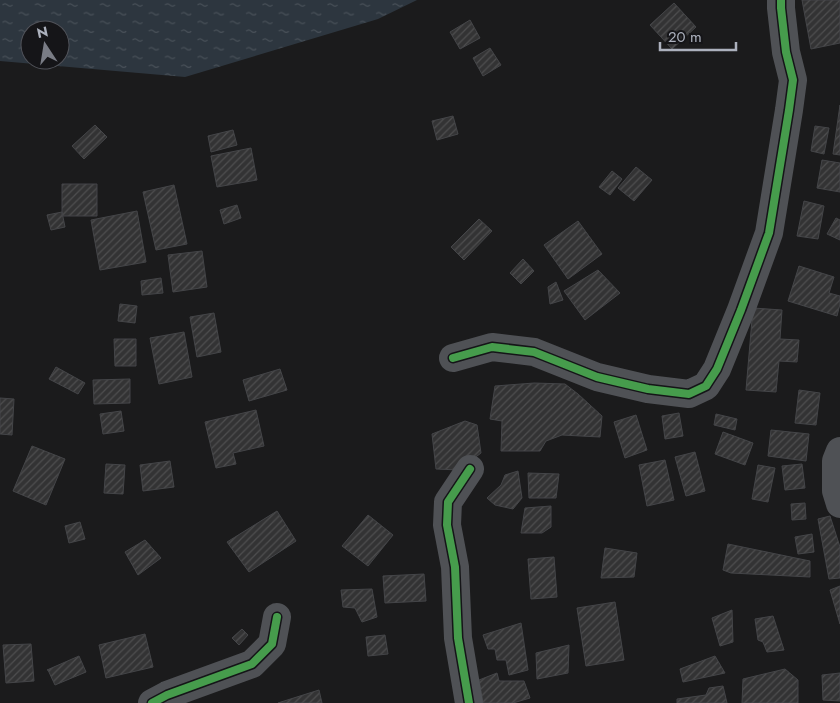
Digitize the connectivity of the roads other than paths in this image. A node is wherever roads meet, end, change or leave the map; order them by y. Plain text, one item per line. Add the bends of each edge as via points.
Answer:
1 (781, 0) edge
2 (453, 358) dead end
3 (840, 451) edge
4 (470, 469) dead end
5 (840, 504) edge
6 (276, 617) dead end
7 (152, 703) edge
8 (469, 703) edge

1 - 2 street via 786,52 793,80 769,232 717,368 706,386 689,394 648,389 597,377 534,352 492,347
3 - 5 street via 836,461 836,491
4 - 8 street via 448,502 447,525 455,567 458,638
6 - 7 street via 272,644 252,664

